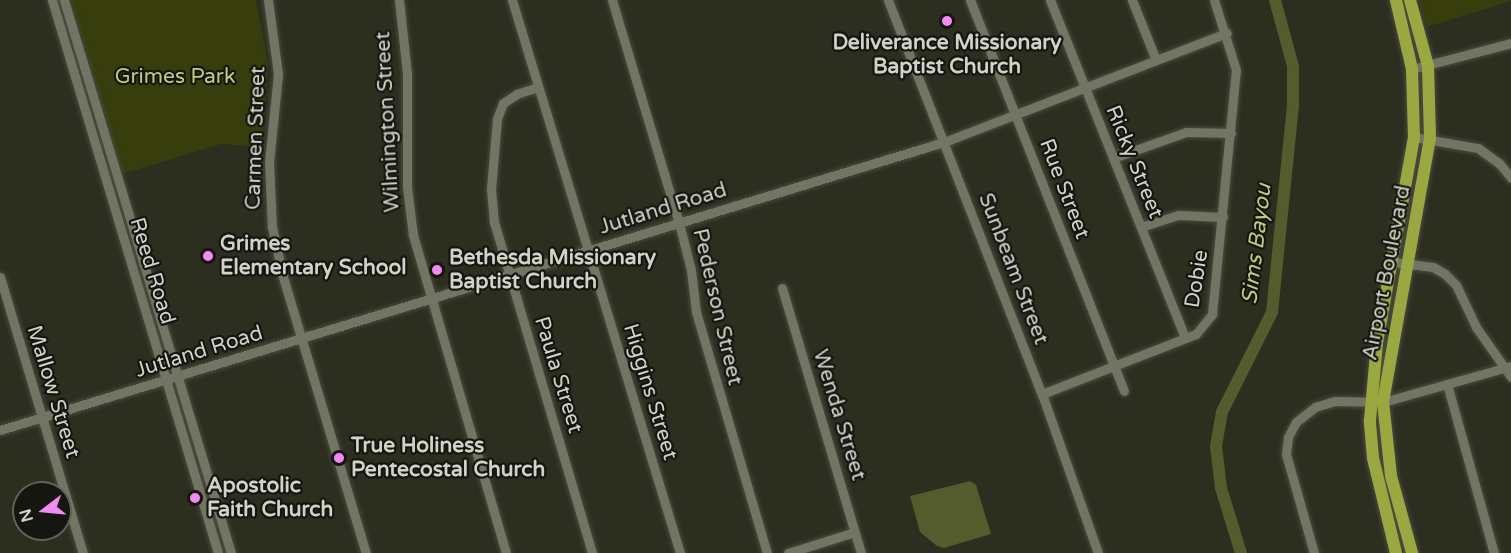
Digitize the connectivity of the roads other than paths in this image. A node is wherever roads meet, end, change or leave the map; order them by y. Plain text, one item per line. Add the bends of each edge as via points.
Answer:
1 (52, 0) edge
2 (64, 0) edge
3 (268, 0) edge
4 (399, 0) edge
5 (512, 0) edge
6 (612, 0) edge
7 (888, 0) edge
8 (970, 0) edge
9 (1050, 0) edge
10 (1132, 0) edge
11 (1214, 0) edge
12 (1396, 0) edge
13 (1410, 0) edge
14 (1227, 33) junction
15 (1511, 44) edge
16 (1156, 60) junction
17 (1428, 66) junction
18 (1412, 69) junction
19 (86, 75) junction
20 (76, 78) junction
21 (538, 87) junction
22 (1084, 88) junction
23 (1015, 114) junction
24 (1231, 133) junction
25 (1414, 137) junction
26 (1430, 138) junction
27 (944, 142) junction
28 (1113, 158) junction
29 (1511, 178) edge
30 (122, 192) junction
31 (111, 195) junction
32 (1223, 217) junction
33 (679, 223) junction
34 (1141, 227) junction
35 (588, 250) junction
36 (1393, 262) junction
37 (1407, 264) junction
38 (146, 273) junction
39 (509, 275) junction
40 (0, 276) edge
41 (135, 276) junction
42 (782, 288) dead end
43 (429, 299) junction
44 (1185, 338) junction
45 (302, 339) junction
46 (1115, 366) junction
47 (1508, 367) edge
48 (1511, 377) edge
49 (178, 378) junction
50 (166, 381) junction
51 (1447, 384) junction
52 (1124, 391) dead end
53 (1042, 394) junction
54 (1377, 402) junction
55 (42, 417) junction
56 (0, 430) edge
57 (207, 475) junction
58 (196, 478) junction
59 (1400, 511) junction
60 (1385, 514) junction
61 (855, 532) junction
62 (83, 553) edge
63 (218, 553) edge
64 (231, 553) edge
65 (366, 553) edge
66 (506, 553) edge
67 (592, 553) edge
68 (680, 553) edge
69 (767, 553) edge
70 (788, 553) edge
71 (861, 553) edge
72 (1098, 553) edge
73 (1314, 553) edge
74 (1396, 553) edge
75 (1412, 553) edge
76 (1494, 553) edge

1 - 20 street, Reed Road
2 - 19 street, Reed Road
3 - 45 street, Carmen Street via 278,74 269,204 283,277
4 - 43 street, Wilmington Street via 407,74 407,187 413,235
5 - 21 street, Higgins Street
6 - 33 street, Pederson Street
7 - 27 street, Sunbeam Street
8 - 23 street, Rue Street
9 - 22 street, Ricky Street
10 - 16 street
11 - 14 street, Dobie
12 - 18 main road, Airport Boulevard
13 - 17 main road, Airport Boulevard
14 - 16 street, Jutland Road
14 - 24 street, Dobie via 1236,70
15 - 17 street
16 - 22 street, Jutland Road
17 - 18 street
17 - 26 main road, Airport Boulevard
18 - 25 main road, Airport Boulevard
19 - 20 street
19 - 30 street, Reed Road
20 - 31 street, Reed Road
21 - 35 street, Higgins Street
21 - 39 street, Paula Street via 503,104 497,119 491,189 494,222
22 - 23 street, Jutland Road
22 - 28 street, Ricky Street
23 - 27 street, Jutland Road
23 - 46 street, Rue Street
24 - 28 street via 1186,132
24 - 32 street, Dobie
25 - 26 street
25 - 36 main road, Airport Boulevard
26 - 29 street via 1478,148 1499,163
26 - 37 main road, Airport Boulevard
27 - 33 street, Jutland Road
27 - 53 street, Sunbeam Street
28 - 34 street, Ricky Street
30 - 31 street
30 - 38 street, Reed Road
31 - 41 street, Reed Road
32 - 34 street via 1178,215
32 - 44 street, Dobie via 1212,314 1196,334
33 - 35 street, Jutland Road
33 - 69 street, Pederson Street via 696,312
34 - 44 street, Ricky Street
35 - 39 street, Jutland Road
35 - 68 street, Higgins Street
36 - 37 street
36 - 54 main road, Airport Boulevard via 1377,343
37 - 47 street via 1433,267 1456,285 1476,327
37 - 54 main road, Airport Boulevard
38 - 41 street
38 - 49 street, Reed Road
39 - 43 street, Jutland Road
39 - 67 street, Paula Street
40 - 55 street, Mallow Street
41 - 50 street, Reed Road
42 - 61 street, Wenda Street
43 - 45 street, Jutland Road
43 - 66 street, Wilmington Street
44 - 46 street, Dobie
45 - 49 street, Jutland Road
45 - 65 street, Carmen Street
46 - 52 street, Rue Street
46 - 53 street, Dobie
47 - 48 street
47 - 51 street
49 - 50 street, Jutland Road
49 - 57 street, Reed Road
50 - 55 street, Jutland Road
50 - 58 street, Reed Road
51 - 54 street
51 - 76 street
53 - 72 street, Sunbeam Street
54 - 59 main road, Airport Boulevard
54 - 60 main road, Airport Boulevard via 1372,458
54 - 73 street via 1335,401 1315,407 1296,422 1288,437 1286,454
55 - 56 street, Jutland Road
55 - 62 street, Mallow Street
57 - 58 street
57 - 64 street, Reed Road
58 - 63 street, Reed Road
59 - 60 main road
59 - 75 main road, Airport Boulevard
60 - 74 main road, Airport Boulevard
61 - 70 street
61 - 71 street, Wenda Street

